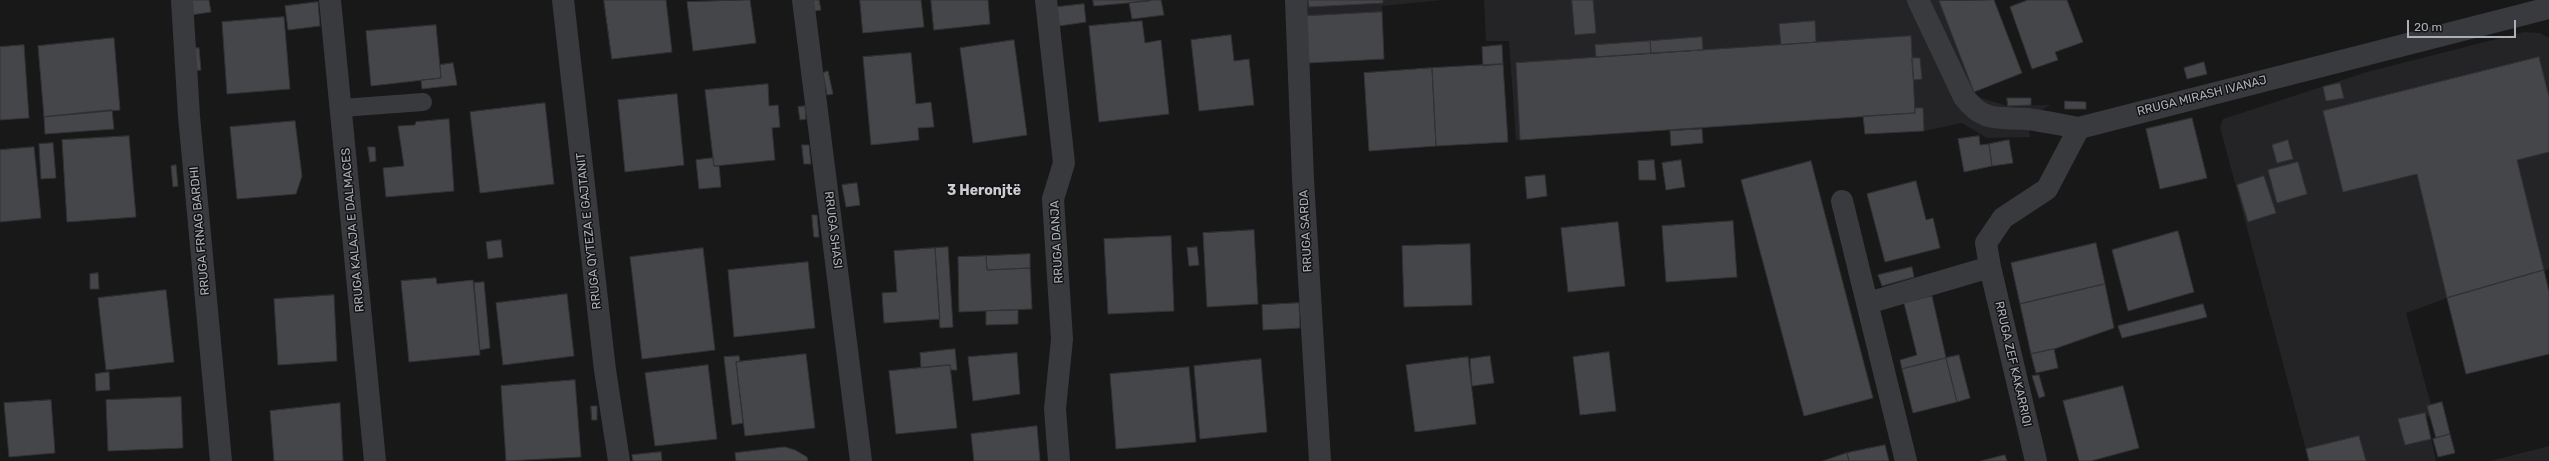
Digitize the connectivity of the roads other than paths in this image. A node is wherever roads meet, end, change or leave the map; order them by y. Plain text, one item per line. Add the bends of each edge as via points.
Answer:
1 (182, 0) edge
2 (330, 0) edge
3 (563, 0) edge
4 (804, 0) edge
5 (1046, 0) edge
6 (1296, 0) edge
7 (1918, 0) edge
8 (2549, 8) edge
9 (423, 102) dead end
10 (342, 108) junction
11 (2079, 128) junction
12 (1842, 201) dead end
13 (1990, 267) junction
14 (1868, 302) junction
15 (221, 461) edge
16 (374, 461) edge
17 (619, 461) edge
18 (861, 461) edge
19 (1059, 461) edge
20 (1320, 461) edge
21 (1906, 461) edge
22 (2036, 461) edge

1 - 15 street, RRUGA FRNAG BARDHI via 189,116
2 - 10 street, RRUGA KALAJA E DALMACES
3 - 17 street, RRUGA QYTEZA E GAJTANIT via 605,370
4 - 18 street, RRUGA SHASI
5 - 19 street, RRUGA DANJA via 1064,163 1053,200 1062,339 1055,409
6 - 20 street, RRUGA SARDA via 1303,179
7 - 11 street, RRUGA MIRASH IVANAJ via 1964,97 1974,110 1993,119 2027,119
8 - 11 street, RRUGA MIRASH IVANAJ
9 - 10 lane
10 - 16 street, RRUGA KALAJA E DALMACES
11 - 13 street, RRUGA ZEF KAKARRIQI via 2047,189 2003,218 1986,243
12 - 14 street
13 - 14 street
13 - 22 street, RRUGA ZEF KAKARRIQI
14 - 21 street

